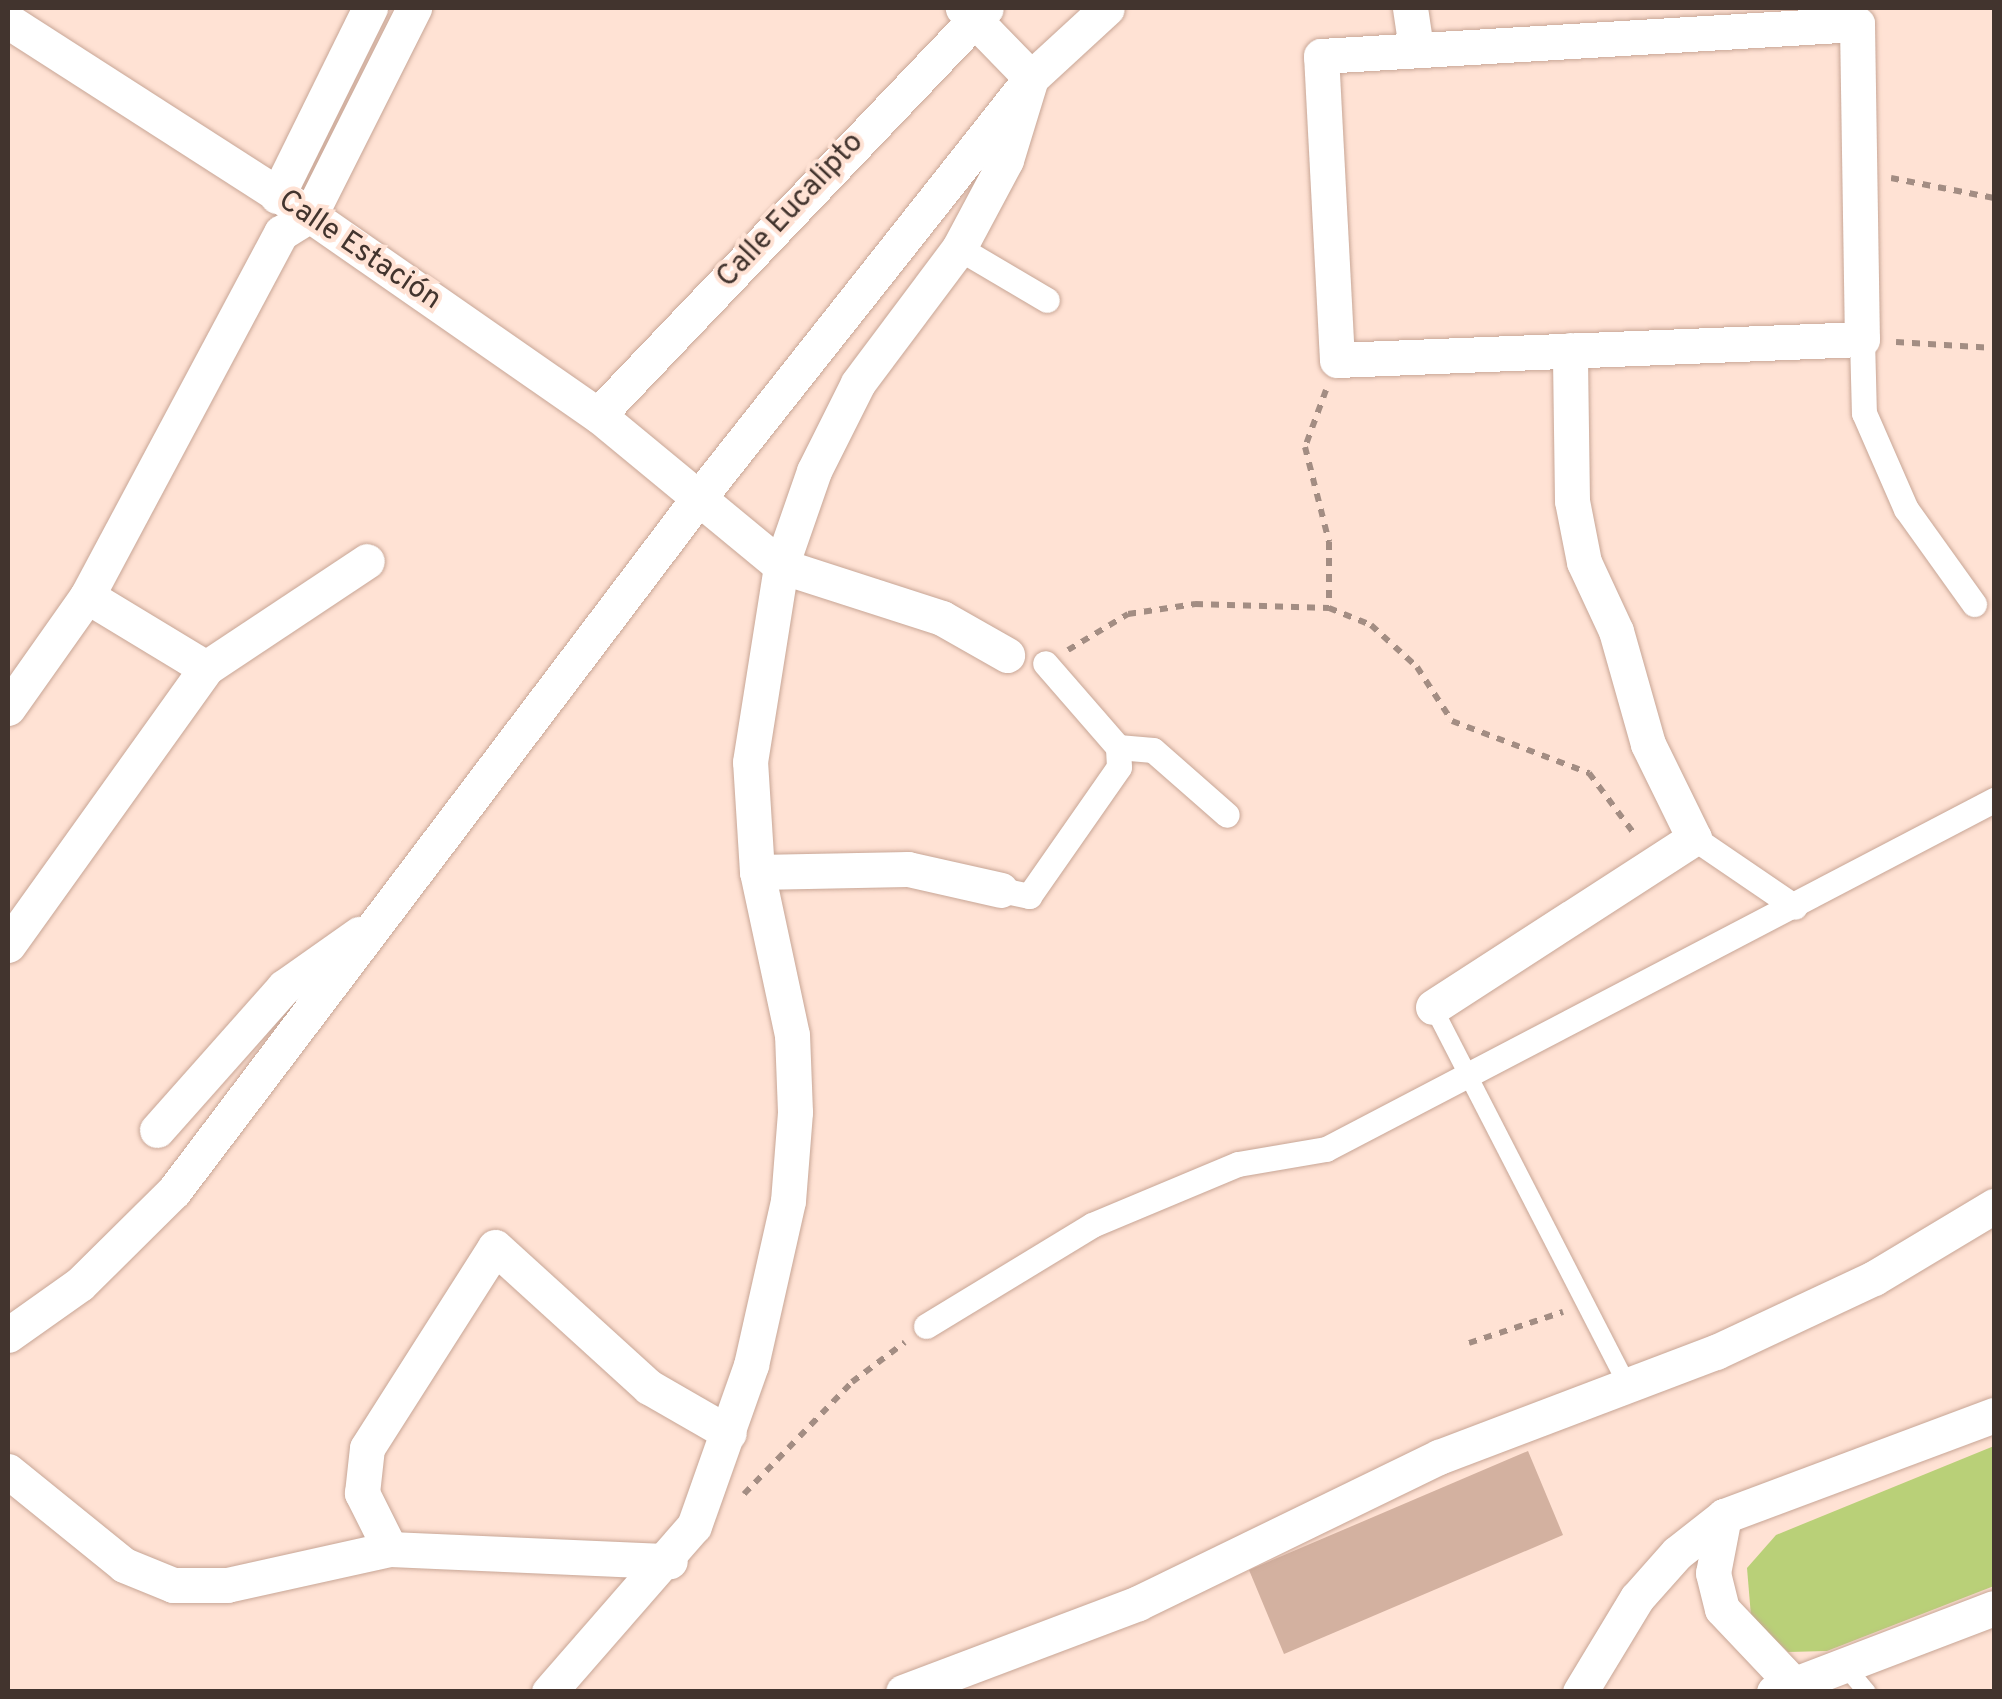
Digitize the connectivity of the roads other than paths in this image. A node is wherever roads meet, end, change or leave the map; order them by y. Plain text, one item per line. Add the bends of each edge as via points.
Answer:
1 (370, 8) edge
2 (1106, 8) edge
3 (1410, 8) edge
4 (410, 9) edge
5 (974, 11) edge
6 (8, 21) edge
7 (1416, 48) junction
8 (1031, 78) junction
9 (277, 196) junction
10 (295, 224) junction
11 (959, 248) junction
12 (1047, 300) dead end
13 (1862, 339) junction
14 (1570, 350) junction
15 (598, 415) junction
16 (697, 500) junction
17 (367, 561) dead end
18 (781, 566) junction
19 (87, 596) junction
20 (1974, 604) dead end
21 (1007, 655) dead end
22 (1045, 663) road end
23 (206, 668) junction
24 (8, 708) edge
25 (1118, 747) junction
26 (1994, 800) edge
27 (1227, 815) dead end
28 (1694, 838) junction
29 (757, 872) junction
30 (1001, 890) joint
31 (1795, 907) junction
32 (378, 924) junction
33 (8, 945) edge
34 (1434, 1007) joint
35 (1472, 1074) junction
36 (157, 1130) dead end
37 (1994, 1206) edge
38 (58, 1300) junction
39 (926, 1326) road end
40 (8, 1335) edge
41 (8, 1352) edge
42 (1628, 1385) junction
43 (1994, 1415) edge
44 (729, 1433) junction
45 (8, 1471) edge
46 (1724, 1516) junction
47 (390, 1549) junction
48 (670, 1561) junction
49 (1994, 1608) edge
50 (1856, 1679) edge
51 (1784, 1689) edge
52 (549, 1692) edge
53 (903, 1692) edge
54 (1580, 1692) edge

1 - 9 street
2 - 8 street
3 - 7 street
4 - 10 street
5 - 8 street
5 - 15 street, Calle Eucalipto
6 - 9 street, Calle Estación
7 - 13 street via 1858,24
7 - 14 street via 1321,56 1338,360
8 - 11 street via 1006,160
8 - 16 street
9 - 10 street, Calle Estación
10 - 15 street, Calle Estación
10 - 19 street
11 - 12 street
11 - 18 street via 858,383 814,471
13 - 14 street
13 - 20 street via 1864,413 1906,509
14 - 28 street via 1572,501 1584,562 1616,631 1648,744
15 - 16 street, Calle Estación
16 - 18 street, Calle Estación
16 - 32 street
17 - 23 street
18 - 21 street via 942,618
18 - 29 street via 750,762
19 - 23 street
19 - 24 street
22 - 25 street
23 - 33 street
25 - 27 street via 1153,750
25 - 30 street via 1119,767 1029,896
26 - 31 street
28 - 31 street
28 - 34 street
29 - 30 street via 908,869
29 - 44 street via 792,1035 795,1112 788,1200
31 - 35 street
32 - 36 street via 284,986
32 - 38 street via 174,1191
34 - 35 lane
35 - 39 street via 1326,1149 1238,1164 1092,1225
35 - 42 lane
37 - 42 street via 1874,1278
38 - 40 street
38 - 41 street via 41,1328
42 - 53 street via 1439,1457 1138,1603
43 - 46 street
44 - 47 street via 650,1387 495,1247 367,1448 362,1493
44 - 48 street via 694,1526
45 - 47 street via 124,1565 173,1585 227,1585
46 - 51 street via 1714,1573 1722,1609
46 - 54 street via 1636,1598
47 - 48 street
48 - 52 street
49 - 50 street
50 - 51 street

